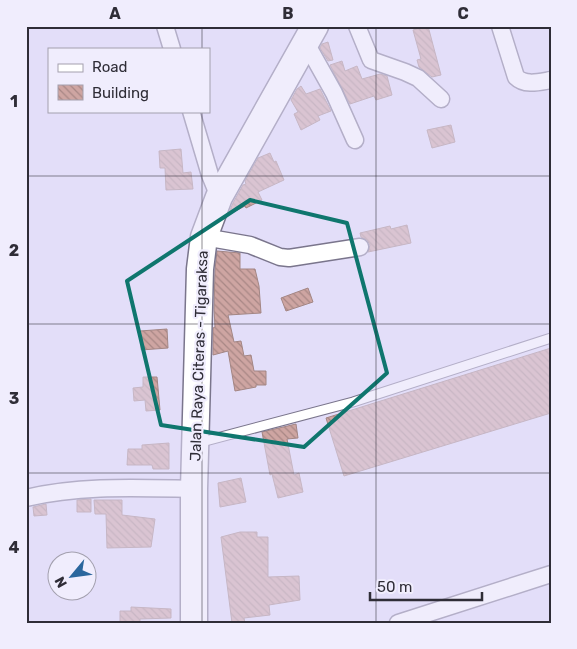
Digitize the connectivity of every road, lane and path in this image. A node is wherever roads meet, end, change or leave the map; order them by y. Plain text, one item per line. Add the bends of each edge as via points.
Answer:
1 (165, 26) edge
2 (357, 26) edge
3 (500, 26) edge
4 (311, 35) edge
5 (172, 48) edge
6 (551, 80) edge
7 (441, 98) dead end
8 (191, 112) edge
9 (355, 140) dead end
10 (219, 197) junction
11 (204, 237) junction
12 (360, 247) dead end
13 (551, 338) edge
14 (196, 444) junction
15 (194, 489) junction
16 (26, 498) edge
17 (551, 574) edge
18 (194, 623) edge
19 (398, 623) edge

1 - 5 street
2 - 7 street via 372,60 418,78
3 - 6 street via 516,77 526,83
4 - 9 street
4 - 10 main road, Jalan Raya Citeras - Tigaraksa
8 - 10 street
10 - 11 main road, Jalan Raya Citeras - Tigaraksa
11 - 12 street via 250,245 289,258
11 - 14 main road, Jalan Raya Citeras - Tigaraksa via 200,269
13 - 14 lane via 353,402
14 - 15 main road, Jalan Raya Citeras - Tigaraksa
15 - 16 street via 103,488
15 - 18 main road, Jalan Raya Citeras - Tigaraksa
17 - 19 street

